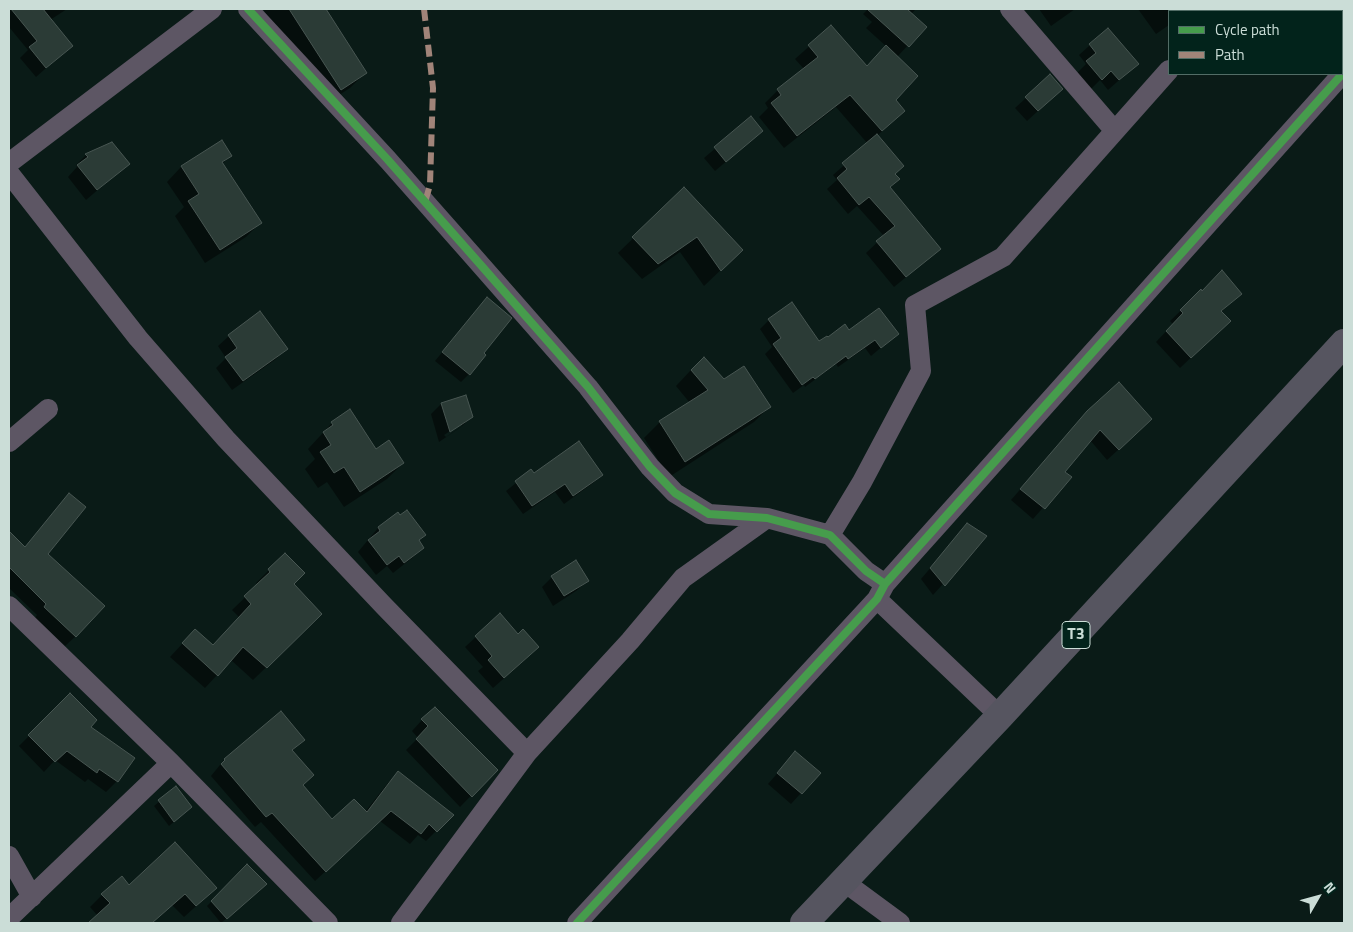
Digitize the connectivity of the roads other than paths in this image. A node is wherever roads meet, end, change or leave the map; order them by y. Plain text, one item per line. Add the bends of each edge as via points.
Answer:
1 (212, 9) edge
2 (248, 9) edge
3 (1010, 9) edge
4 (1168, 71) edge
5 (1341, 75) edge
6 (1114, 130) junction
7 (9, 163) edge
8 (9, 173) edge
9 (1344, 343) edge
10 (48, 409) dead end
11 (9, 442) edge
12 (767, 518) junction
13 (830, 534) junction
14 (881, 591) junction
15 (9, 607) edge
16 (1000, 716) junction
17 (527, 753) junction
18 (171, 762) junction
19 (9, 856) edge
20 (843, 881) junction
21 (32, 896) junction
22 (9, 917) edge
23 (328, 923) edge
24 (401, 923) edge
25 (577, 923) edge
26 (804, 923) edge
27 (900, 923) edge

1 - 7 street
2 - 12 street via 472,255 675,493 709,514
3 - 6 street
4 - 6 street
5 - 14 street
6 - 13 street via 1003,257 915,305 921,371 862,482
8 - 17 street via 138,338 226,439
9 - 16 highway, T3
10 - 11 street
12 - 13 street
12 - 17 street via 682,578 630,641
13 - 14 street
14 - 16 street
14 - 25 street
15 - 18 street
16 - 20 highway, T3
17 - 24 street
18 - 21 street
18 - 23 street
19 - 21 street
20 - 26 highway, T3
20 - 27 street
21 - 22 street

